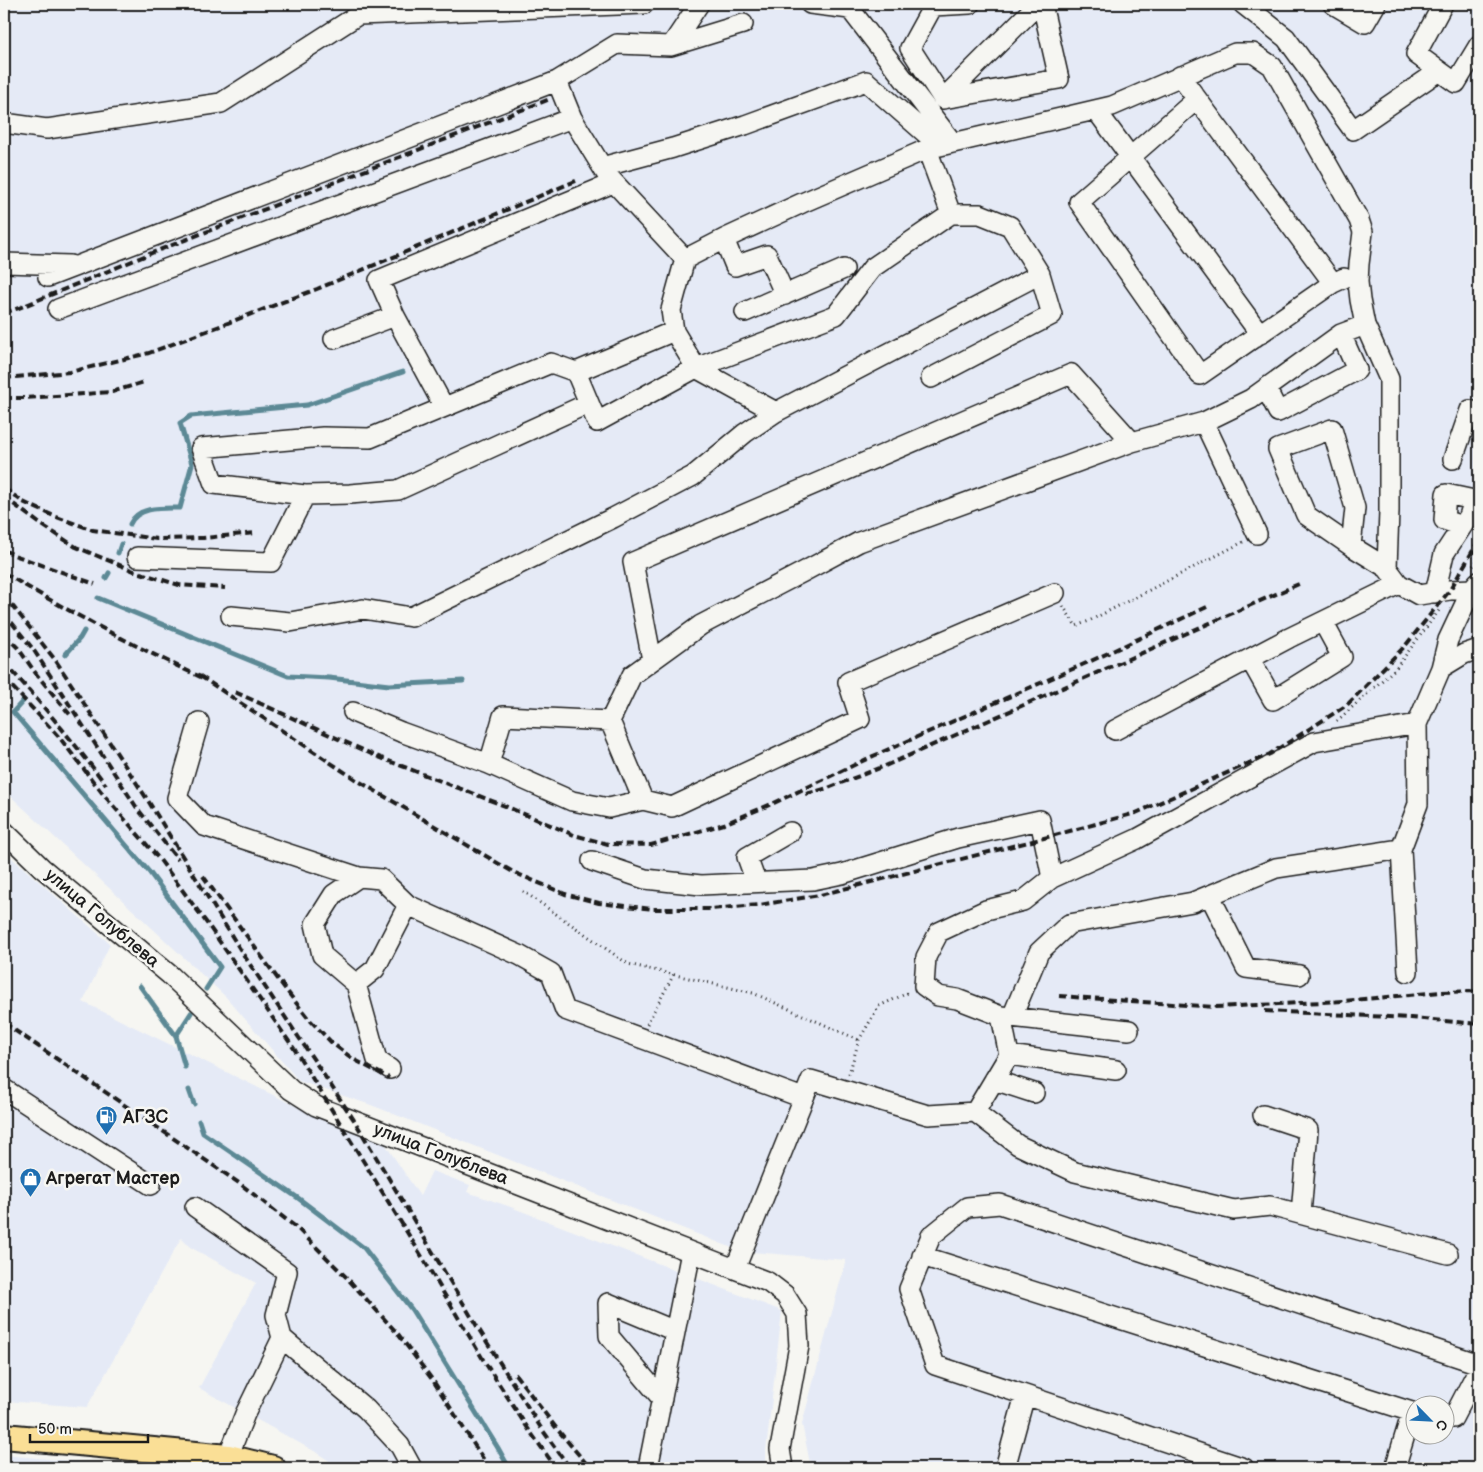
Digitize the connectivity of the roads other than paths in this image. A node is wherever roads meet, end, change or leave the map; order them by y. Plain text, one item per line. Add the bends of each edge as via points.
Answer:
1 (644, 4) edge
2 (699, 4) edge
3 (810, 4) edge
4 (970, 4) edge
5 (1038, 4) edge
6 (1042, 4) edge
7 (1243, 4) edge
8 (1333, 4) edge
9 (1376, 4) edge
10 (1443, 4) edge
11 (743, 24) dead end
12 (671, 46) junction
13 (1479, 46) edge
14 (1440, 71) junction
15 (1180, 76) junction
16 (557, 81) junction
17 (943, 99) junction
18 (1197, 99) junction
19 (1096, 110) junction
20 (572, 118) junction
21 (4, 123) edge
22 (940, 146) junction
23 (1130, 158) junction
24 (602, 168) junction
25 (613, 183) junction
26 (951, 214) junction
27 (724, 239) junction
28 (685, 259) junction
29 (4, 262) edge
30 (79, 266) junction
31 (844, 269) dead end
32 (1359, 271) junction
33 (1040, 274) junction
34 (48, 277) dead end
35 (1333, 283) junction
36 (785, 295) junction
37 (58, 309) dead end
38 (745, 312) dead end
39 (395, 316) junction
40 (1365, 325) junction
41 (674, 331) junction
42 (1260, 334) junction
43 (1341, 334) junction
44 (334, 339) dead end
45 (696, 368) junction
46 (576, 372) junction
47 (931, 378) dead end
48 (1266, 388) junction
49 (589, 403) junction
50 (444, 407) junction
51 (776, 412) junction
52 (1479, 414) edge
53 (1204, 422) junction
54 (1132, 442) junction
55 (1453, 459) dead end
56 (305, 495) junction
57 (1462, 526) dead end
58 (1257, 534) road end
59 (1350, 546) junction
60 (137, 557) dead end
61 (1387, 568) junction
62 (1470, 582) edge
63 (1399, 584) junction
64 (1055, 593) road end
65 (1435, 593) junction
66 (231, 616) dead end
67 (1323, 622) junction
68 (1479, 649) edge
69 (1250, 659) junction
70 (652, 660) junction
71 (1441, 668) junction
72 (353, 712) dead end
73 (610, 720) junction
74 (199, 722) dead end
75 (1417, 724) junction
76 (1115, 730) dead end
77 (489, 764) junction
78 (643, 800) junction
79 (4, 830) edge
80 (790, 832) dead end
81 (1401, 849) junction
82 (592, 861) dead end
83 (359, 877) junction
84 (1052, 878) junction
85 (756, 882) junction
86 (1210, 896) junction
87 (408, 905) junction
88 (1408, 972) dead end
89 (1299, 975) dead end
90 (356, 984) junction
91 (1006, 1017) junction
92 (1129, 1030) dead end
93 (1009, 1056) junction
94 (390, 1069) dead end
95 (1116, 1070) dead end
96 (994, 1080) junction
97 (4, 1089) edge
98 (1034, 1093) dead end
99 (803, 1098) junction
100 (975, 1112) junction
101 (1263, 1115) dead end
102 (151, 1185) dead end
103 (195, 1207) dead end
104 (1301, 1214) junction
105 (691, 1252) junction
106 (1448, 1254) dead end
107 (922, 1256) junction
108 (735, 1269) junction
109 (675, 1331) junction
110 (282, 1338) junction
111 (1479, 1366) edge
112 (1025, 1395) junction
113 (662, 1399) junction
114 (1406, 1409) edge
115 (1456, 1412) edge
116 (4, 1436) edge
117 (1406, 1436) edge
118 (228, 1457) junction
119 (177, 1460) edge
120 (273, 1468) edge
121 (412, 1468) edge
122 (648, 1468) edge
123 (783, 1468) edge
124 (1005, 1468) edge
125 (1244, 1468) edge
126 (1395, 1468) edge

1 - 21 street via 358,15 221,102 46,129
2 - 12 street
3 - 22 street via 850,9
4 - 17 street via 933,6 910,48
5 - 17 street
6 - 17 street via 1059,79
7 - 14 street via 1286,38 1352,130
8 - 9 street via 1365,23
10 - 14 street via 1416,54
11 - 12 street
12 - 16 street via 617,44
13 - 14 street via 1456,83
15 - 18 street
15 - 19 street
15 - 32 street via 1235,53 1253,53 1272,66 1359,220 1363,232
16 - 20 street
16 - 30 street
18 - 23 street
18 - 35 street
19 - 22 street
19 - 23 street
20 - 24 street
20 - 37 street
22 - 24 street via 866,81 745,125
22 - 26 street
22 - 27 street
23 - 42 street
23 - 42 street via 1080,202 1200,374
24 - 25 street
25 - 28 street
25 - 39 street via 379,280
26 - 33 street via 980,214 1010,226
26 - 45 street via 872,268 836,315
27 - 28 street
27 - 36 street via 735,266 767,255
28 - 41 street via 672,310
29 - 30 street
30 - 34 street
31 - 36 street
32 - 35 street
32 - 40 street
33 - 47 street via 1052,315
33 - 51 street
35 - 42 street
36 - 38 street
39 - 44 street
39 - 50 street
40 - 43 street
40 - 61 street via 1390,379
41 - 45 street
41 - 46 street
43 - 48 street
43 - 48 street via 1357,370 1278,412
45 - 49 street via 597,422
45 - 51 street
46 - 49 street
46 - 50 street via 551,363
48 - 53 street
49 - 56 street via 398,490
50 - 56 street via 370,438 322,437 202,448 214,484
51 - 66 street via 693,476 411,617 364,609 290,622
52 - 55 street via 1470,410
53 - 54 street
53 - 58 street
54 - 70 street via 860,542 701,626
54 - 70 street via 1071,374 633,562
56 - 60 street via 271,562
57 - 65 street via 1444,554
59 - 59 street via 1306,515 1278,449 1332,429 1355,508
59 - 61 street
61 - 63 street
62 - 65 street
62 - 71 street
63 - 65 street via 1419,595
63 - 67 street
64 - 78 street via 848,682 860,720 672,807
67 - 69 street
67 - 69 street via 1342,658 1274,700
68 - 71 street
69 - 76 street
70 - 73 street via 632,675
71 - 75 street
72 - 77 street
73 - 77 street via 503,716
73 - 78 street
74 - 83 street via 177,798 204,826
75 - 81 street via 1418,804
75 - 84 street via 1314,742 1136,839
77 - 78 street via 572,801 609,808
79 - 105 street, улица Голублева via 42,868 170,974 291,1090 316,1106
80 - 85 street via 747,857
81 - 86 street via 1276,868
81 - 88 street
82 - 85 street via 645,879 701,885
83 - 87 street via 381,879
83 - 90 street via 334,894 315,924 322,955
84 - 85 street via 1040,820 958,838 842,874 813,880
84 - 91 street via 1023,901 986,910 939,932 926,957 924,986 938,996 957,999
86 - 89 street via 1246,968
86 - 91 street via 1193,902 1070,924 1039,952
87 - 90 street via 375,970
87 - 99 street via 519,955 551,974 565,1010
90 - 94 street via 378,1060
91 - 92 street
91 - 93 street
93 - 95 street
93 - 96 street
96 - 98 street
96 - 100 street
97 - 102 street
99 - 100 street via 811,1080 928,1115
99 - 108 street
100 - 104 street via 1018,1144 1075,1172 1234,1210 1270,1206
101 - 104 street via 1308,1130
103 - 110 street via 287,1272 276,1315
104 - 106 street
105 - 108 street, улица Голублева
105 - 109 street
107 - 111 street via 931,1236 967,1207 1000,1204
107 - 112 street via 908,1289 935,1365
107 - 114 street
108 - 123 street, улица Голублева via 768,1282 785,1294 797,1314 799,1346 780,1449
109 - 113 street
109 - 113 street via 608,1303 609,1336
110 - 118 street
110 - 121 street via 366,1410 400,1446
111 - 115 street
112 - 124 street
112 - 125 street
113 - 122 street
116 - 119 main road
117 - 126 street
118 - 119 main road
118 - 120 main road

